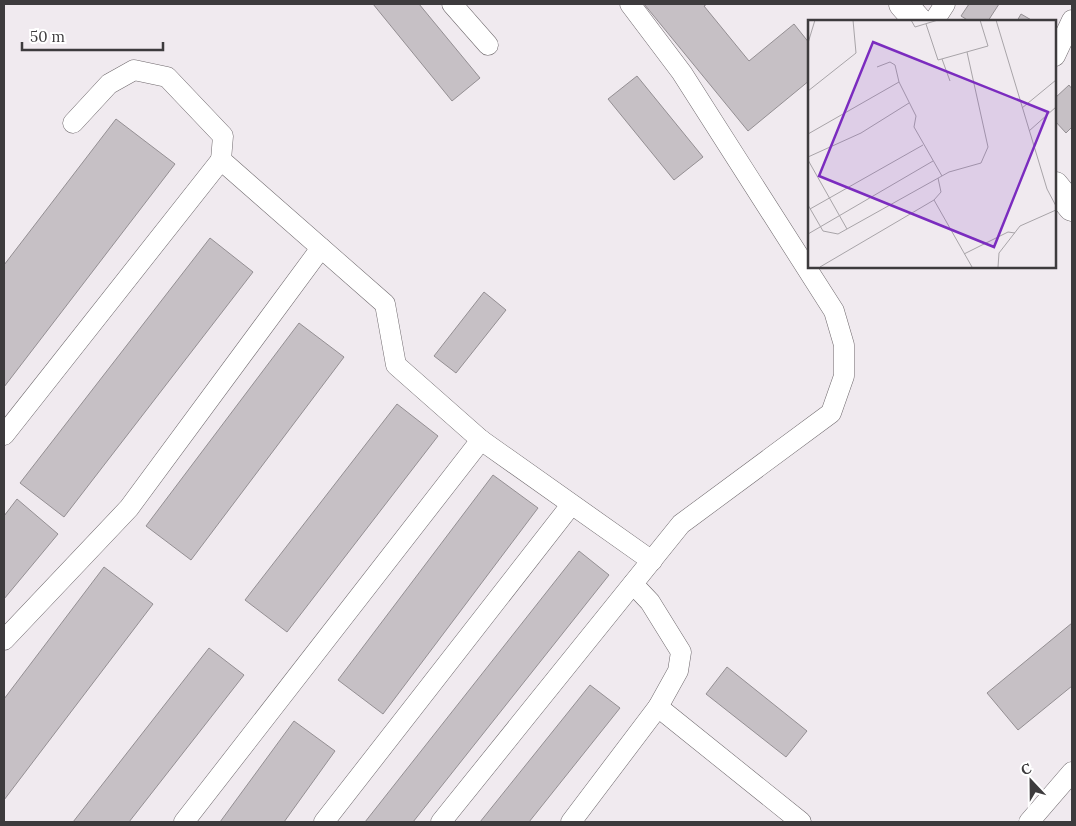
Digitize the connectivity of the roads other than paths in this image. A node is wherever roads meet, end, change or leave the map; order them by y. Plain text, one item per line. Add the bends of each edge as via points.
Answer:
1 (452, 4) edge
2 (630, 4) edge
3 (903, 4) edge
4 (945, 4) edge
5 (917, 20) edge
6 (935, 20) edge
7 (1072, 20) edge
8 (488, 45) dead end
9 (1056, 54) edge
10 (73, 123) dead end
11 (221, 160) junction
12 (1056, 187) edge
13 (1072, 207) edge
14 (321, 248) junction
15 (4, 435) edge
16 (481, 440) junction
17 (571, 505) junction
18 (652, 561) junction
19 (633, 584) junction
20 (4, 640) edge
21 (658, 707) junction
22 (1072, 772) edge
23 (184, 822) edge
24 (324, 822) edge
25 (440, 822) edge
26 (571, 822) edge
27 (801, 822) edge
28 (1028, 822) edge

1 - 8 street
2 - 18 street via 682,73 834,311 844,345 844,376 831,413 681,524
3 - 5 highway
4 - 6 street
7 - 9 street
10 - 11 street via 109,84 134,70 167,77 223,136
11 - 14 street
11 - 15 street
12 - 13 highway
14 - 16 street via 385,304 396,365
14 - 20 street via 130,508
16 - 17 street
16 - 23 street
17 - 18 street
17 - 24 street
18 - 19 street
19 - 21 street via 650,602 681,652 678,672
19 - 25 street
21 - 26 street
21 - 27 street
22 - 28 street

